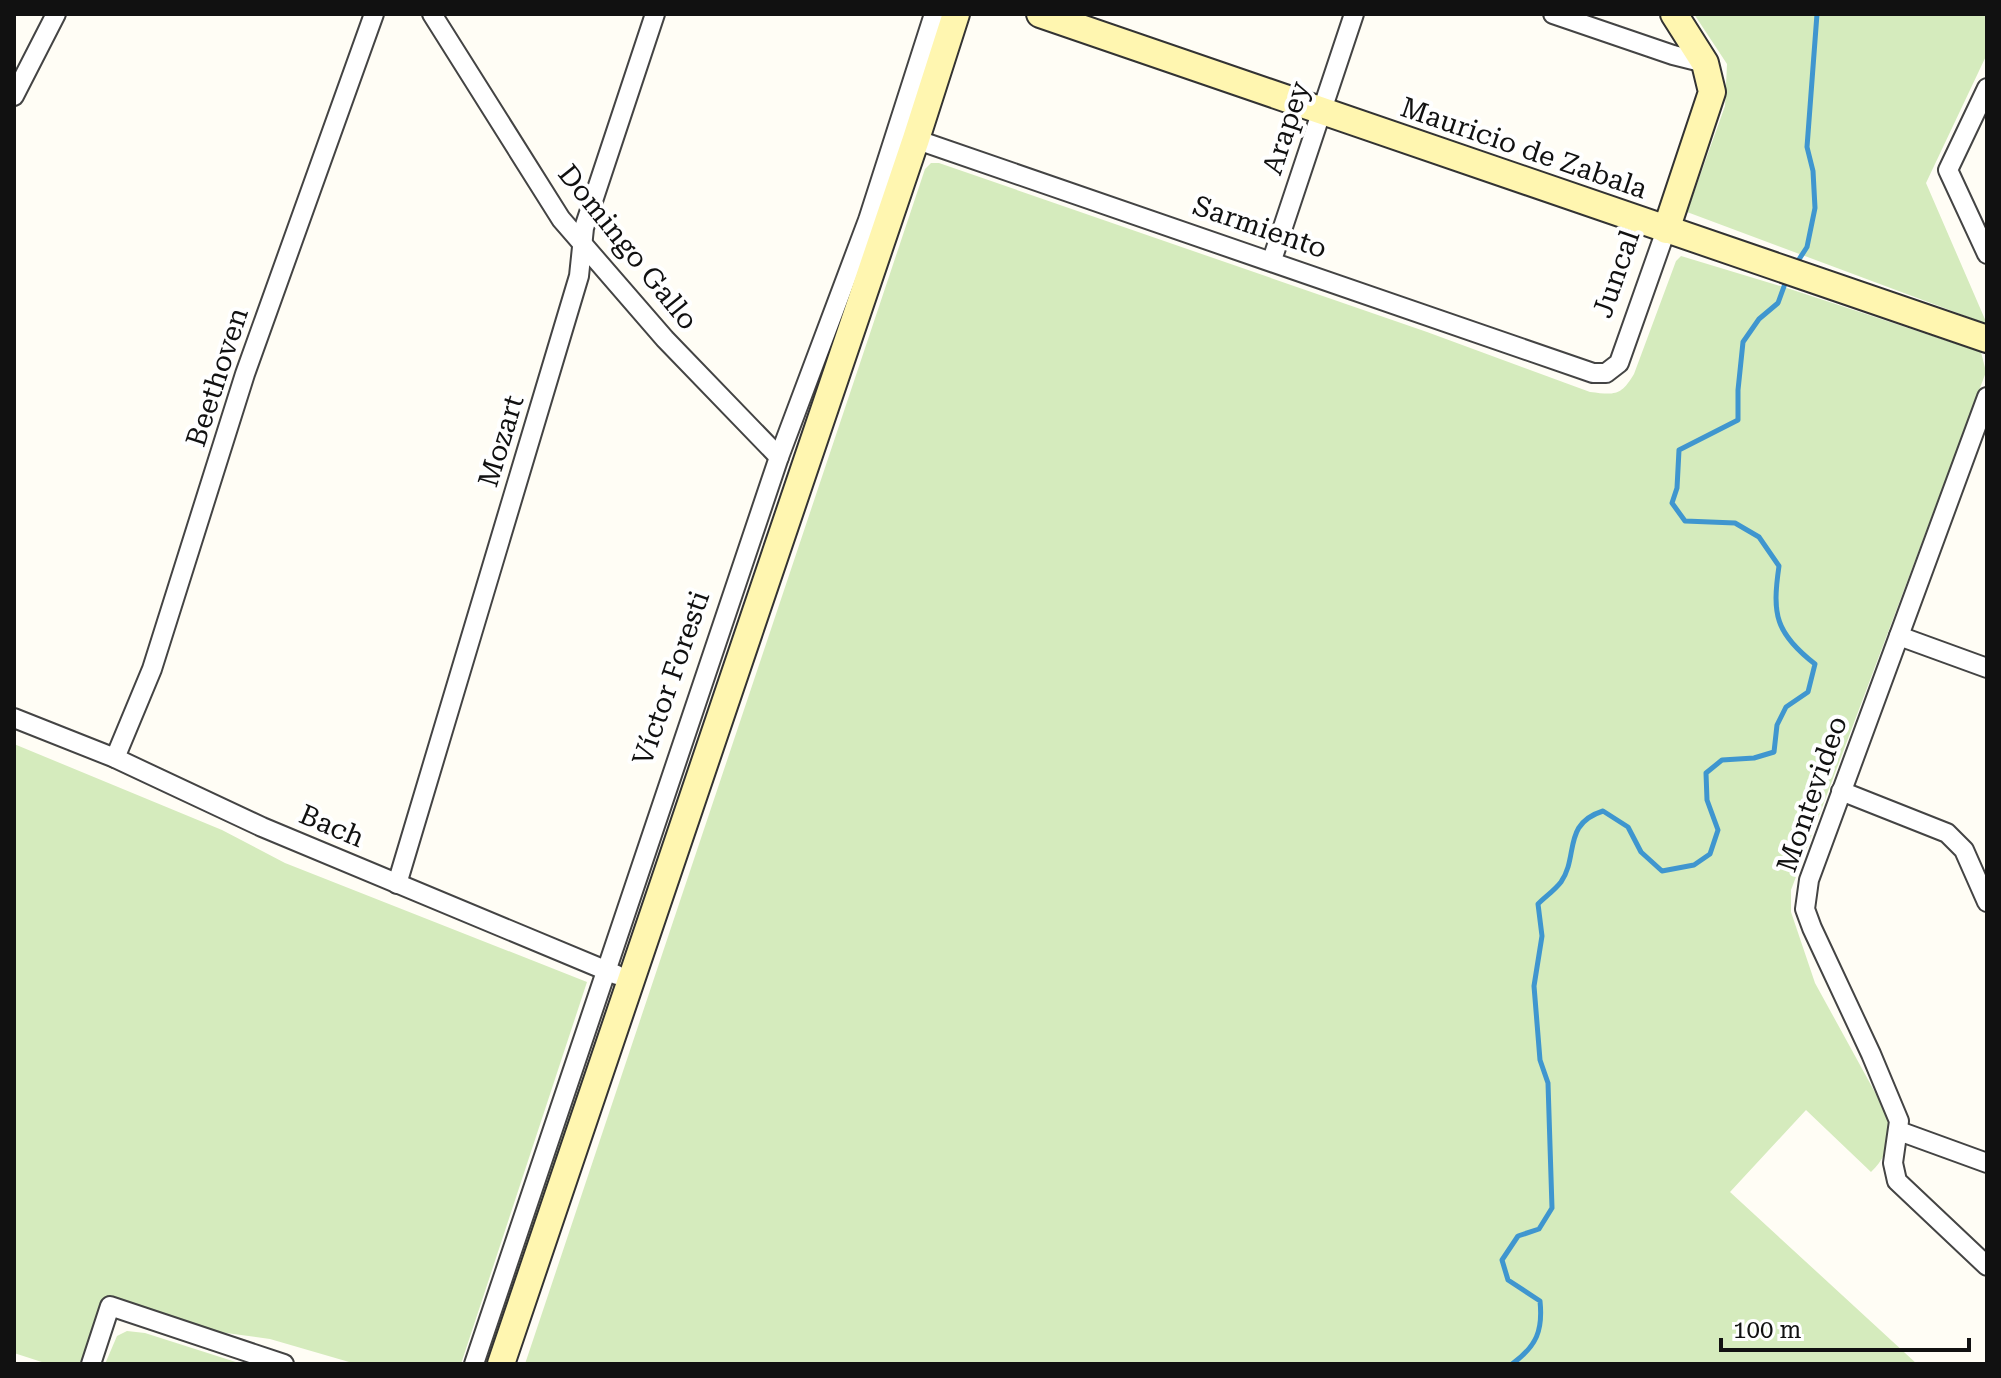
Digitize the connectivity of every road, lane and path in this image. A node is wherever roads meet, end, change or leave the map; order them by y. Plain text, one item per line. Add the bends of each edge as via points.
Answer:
1 (56, 14) edge
2 (374, 14) edge
3 (432, 14) edge
4 (655, 14) edge
5 (934, 14) edge
6 (956, 14) edge
7 (1040, 14) edge
8 (1354, 14) edge
9 (1553, 14) edge
10 (1674, 14) edge
11 (1705, 63) junction
12 (1985, 95) edge
13 (14, 96) edge
14 (1321, 112) junction
15 (906, 136) junction
16 (1666, 230) junction
17 (583, 245) junction
18 (1987, 254) edge
19 (1272, 260) junction
20 (1987, 339) edge
21 (1606, 373) joint
22 (1987, 397) edge
23 (779, 457) junction
24 (1899, 636) junction
25 (1987, 668) edge
26 (14, 718) edge
27 (115, 758) junction
28 (1841, 791) junction
29 (397, 884) junction
30 (1987, 902) edge
31 (606, 970) junction
32 (631, 980) junction
33 (1899, 1131) junction
34 (1987, 1163) edge
35 (1987, 1266) edge
36 (279, 1363) edge
37 (91, 1364) edge
38 (474, 1364) edge
39 (501, 1364) edge

1 - 13 street
2 - 27 street, Beethoven via 245,374 152,669
3 - 17 street, Domingo Gallo via 561,219
4 - 17 street, Mozart via 584,228
5 - 15 street, Víctor Foresti
6 - 15 street, Víctor Foresti
7 - 14 street, Mauricio de Zabala
8 - 14 street, Arapey
9 - 11 street
10 - 11 street, Juncal
11 - 16 street, Juncal via 1712,92
12 - 18 street via 1948,170
14 - 16 street, Mauricio de Zabala
14 - 19 street, Arapey
15 - 19 street, Sarmiento
15 - 23 street, Víctor Foresti via 868,220
15 - 32 street, Víctor Foresti
16 - 20 street, Mauricio de Zabala
16 - 21 street, Juncal via 1619,363
17 - 23 street, Domingo Gallo
17 - 29 street, Mozart via 575,291
19 - 21 street, Sarmiento via 1571,367
22 - 24 street, Montevideo
23 - 31 street, Víctor Foresti
24 - 25 street
24 - 28 street, Montevideo
26 - 27 street, Bach
27 - 29 street, Bach
28 - 30 street via 1947,833 1964,850
28 - 33 street, Montevideo via 1809,880 1805,909 1871,1054
29 - 31 street, Bach
31 - 32 street, Bach
31 - 38 street, Víctor Foresti
32 - 39 street, Víctor Foresti
33 - 34 street
33 - 35 street, Montevideo via 1893,1163 1897,1181
36 - 37 street via 110,1306

